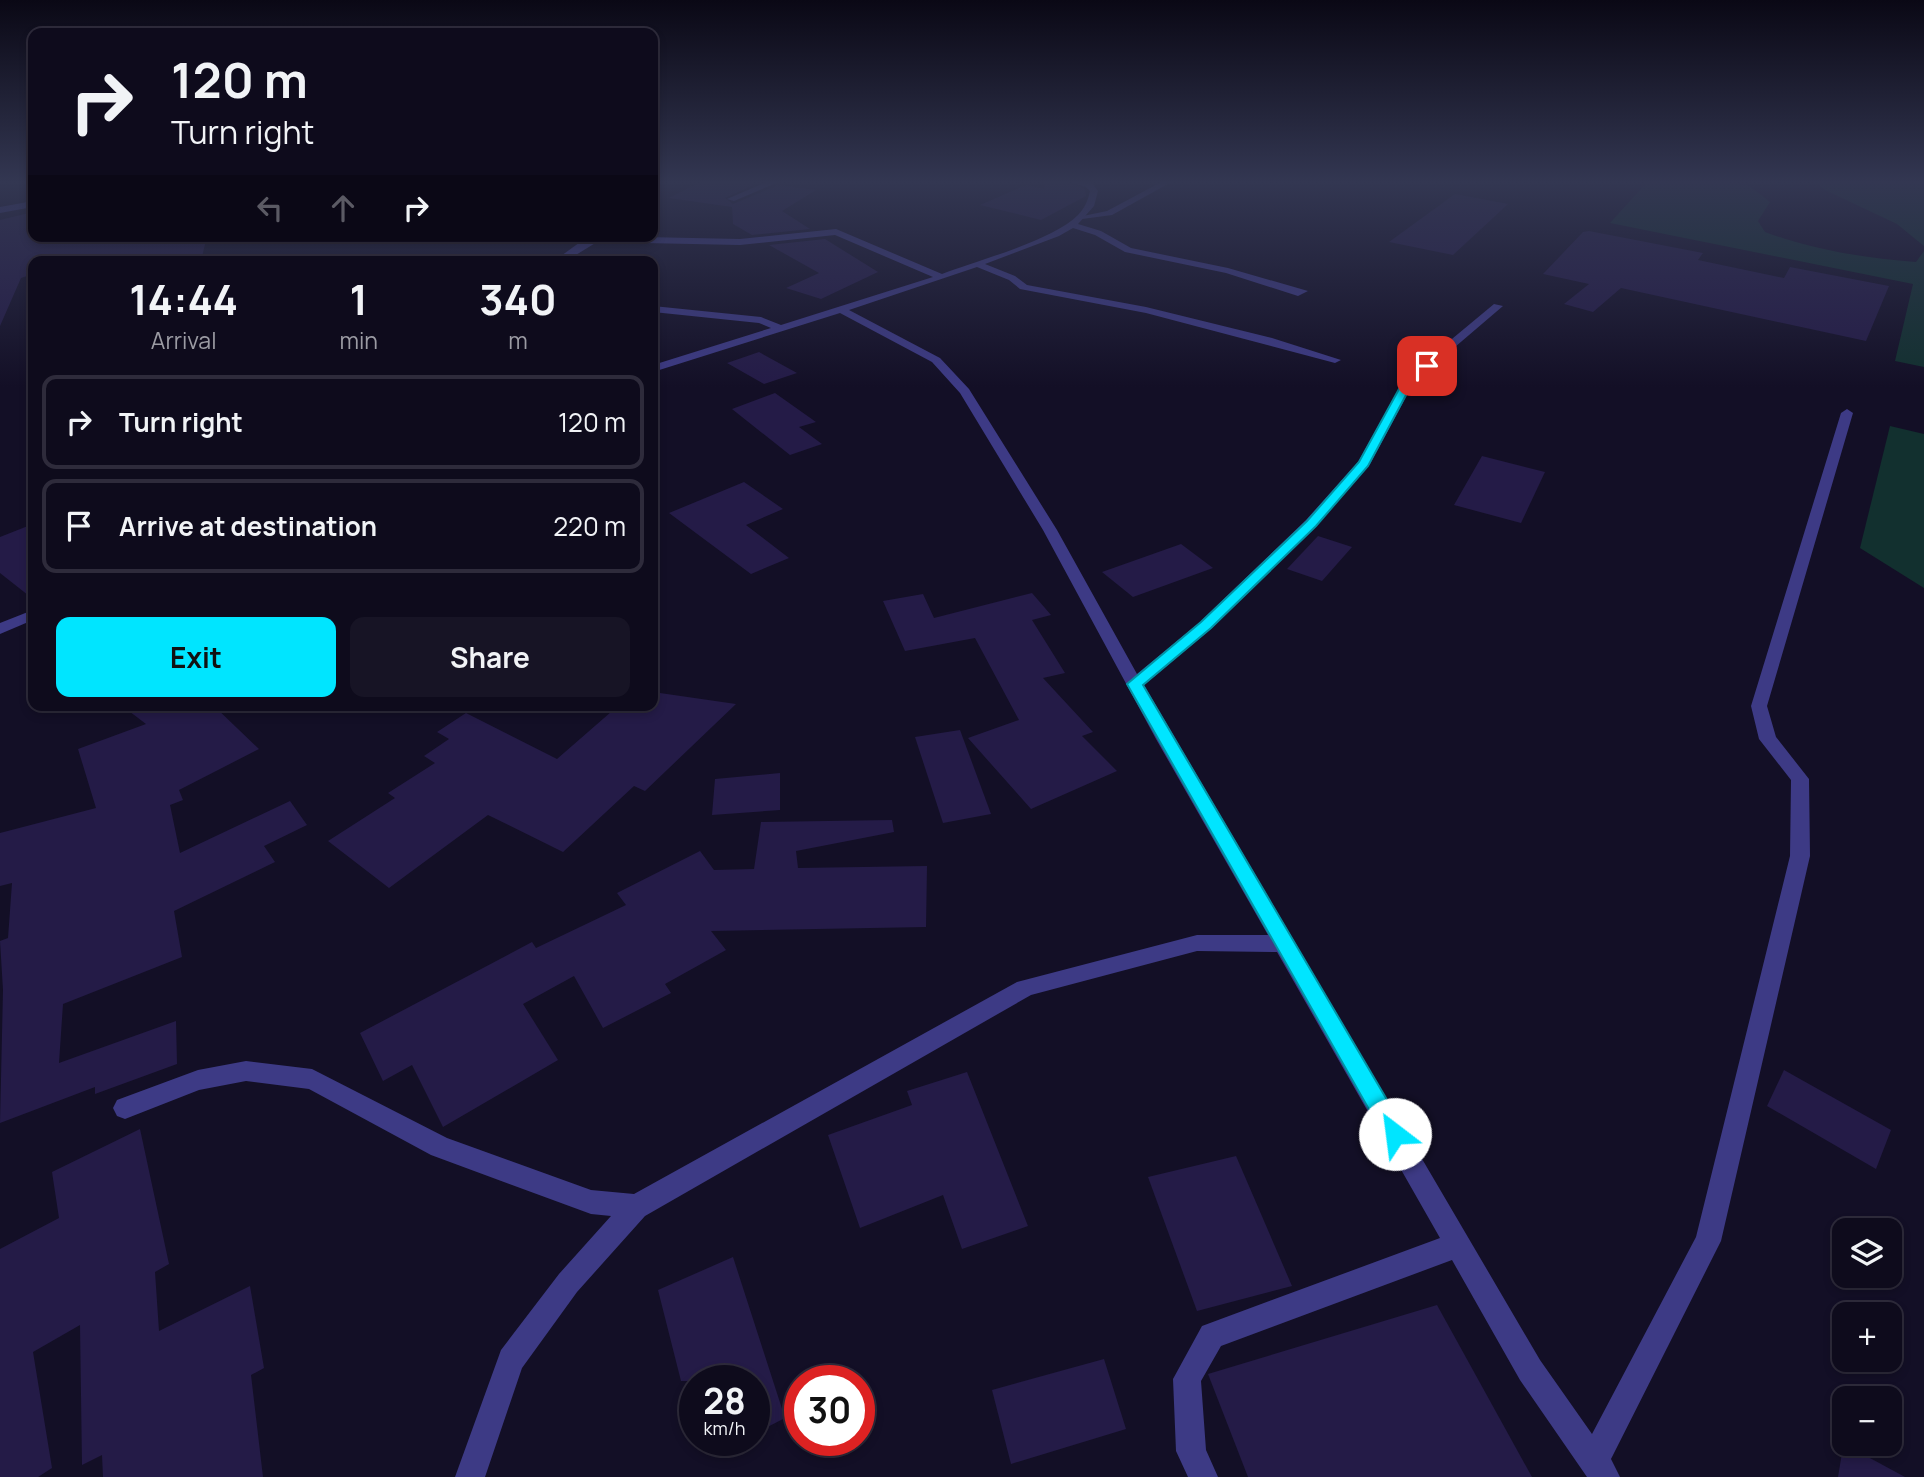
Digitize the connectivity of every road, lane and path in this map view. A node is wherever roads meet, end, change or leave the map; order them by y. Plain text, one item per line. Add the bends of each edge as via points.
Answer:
1 (876, 249) edge
2 (1018, 249) edge
3 (1126, 249) edge
4 (976, 264) junction
5 (942, 277) junction
6 (1303, 291) dead end
7 (1497, 306) dead end
8 (658, 310) edge
9 (842, 310) junction
10 (780, 328) junction
11 (658, 354) edge
12 (1335, 360) dead end
13 (674, 362) junction
14 (658, 367) edge
15 (1847, 413) dead end
16 (28, 617) edge
17 (0, 629) edge
18 (1135, 684) junction
19 (1283, 944) junction
20 (125, 1108) dead end
21 (636, 1207) junction
22 (1459, 1244) junction
23 (1600, 1469) edge
24 (470, 1477) edge
25 (1203, 1477) edge

1 - 5 street
2 - 4 street
3 - 6 street
4 - 5 street
4 - 12 street via 1024,287 1146,310
5 - 9 street
7 - 18 street via 1409,380 1364,464 1311,523 1206,625
8 - 10 street via 761,320
9 - 10 street
9 - 18 street via 936,360 965,391 1050,530
10 - 13 street
11 - 13 street
13 - 14 street
15 - 23 street via 1759,706 1768,738 1800,779 1800,856 1708,1241
16 - 17 street
18 - 19 street
19 - 21 street via 1197,943 1025,988
19 - 22 street
20 - 21 street via 198,1080 246,1071 312,1079 440,1147 591,1202
21 - 24 street via 568,1283 511,1360
22 - 23 street via 1530,1370
22 - 25 street via 1212,1336 1187,1379 1191,1451

